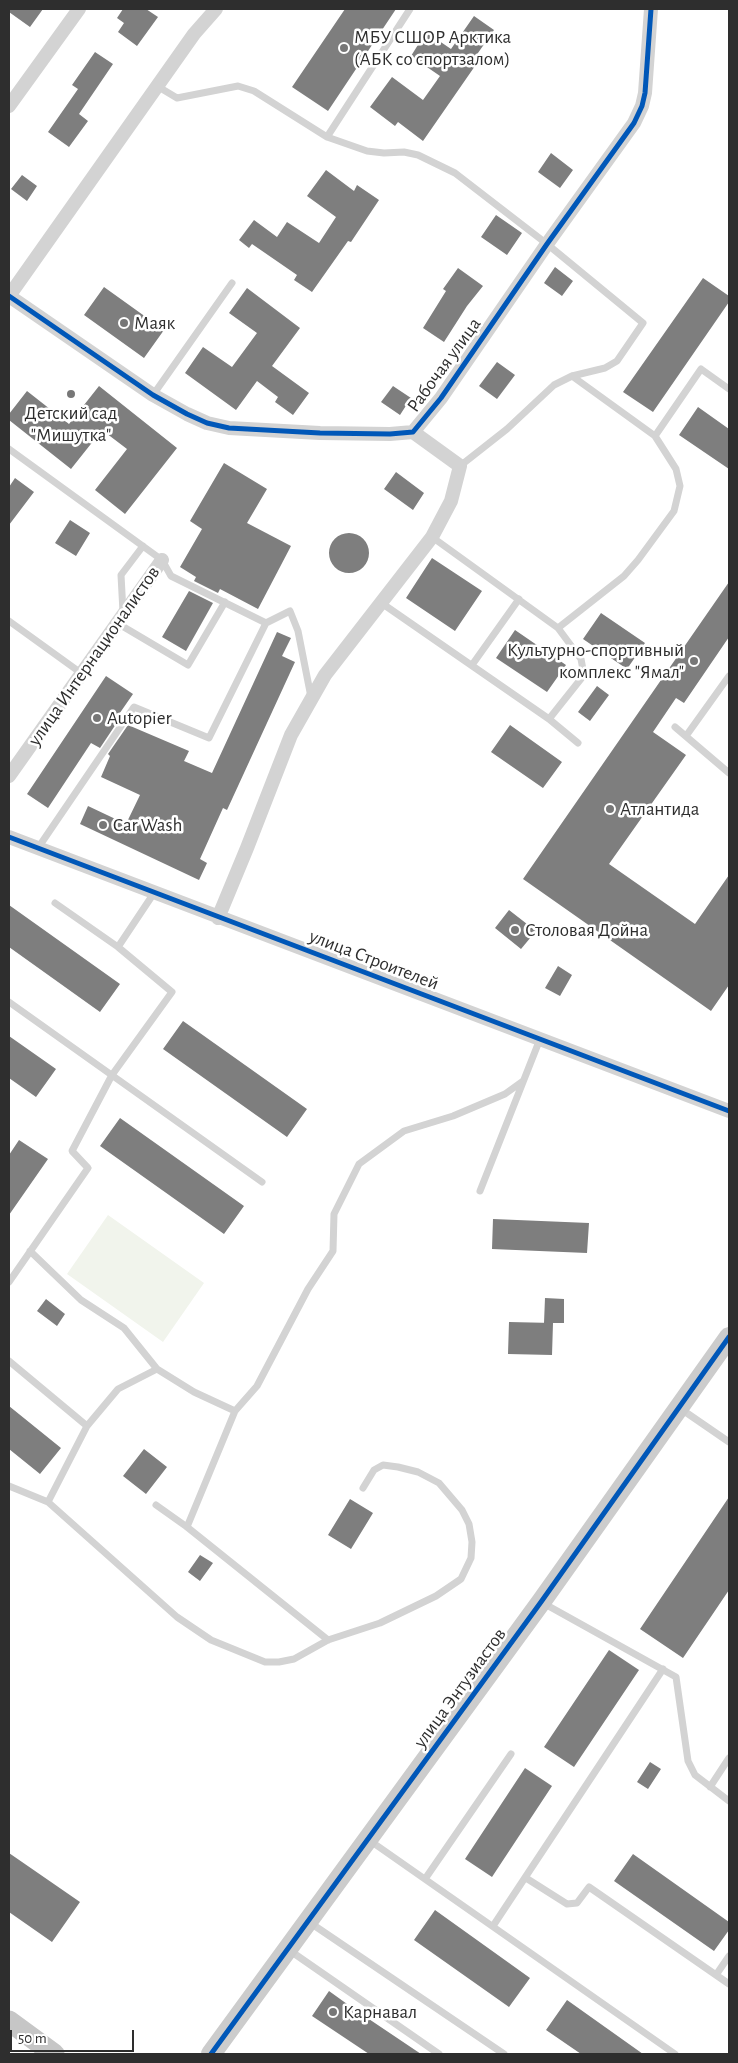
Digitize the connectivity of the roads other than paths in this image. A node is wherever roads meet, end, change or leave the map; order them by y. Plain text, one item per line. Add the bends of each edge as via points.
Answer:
1 (80, 9) edge
2 (216, 9) edge
3 (410, 9) edge
4 (651, 9) edge
5 (157, 86) junction
6 (9, 106) edge
7 (327, 137) junction
8 (547, 244) junction
9 (232, 283) dead end
10 (9, 296) edge
11 (572, 376) junction
12 (729, 389) edge
13 (153, 395) junction
14 (413, 432) junction
15 (655, 436) junction
16 (9, 449) edge
17 (460, 466) junction
18 (432, 537) junction
19 (143, 546) junction
20 (162, 560) junction
21 (520, 599) junction
22 (225, 602) junction
23 (380, 602) junction
24 (120, 619) junction
25 (9, 621) edge
26 (266, 622) junction
27 (558, 628) junction
28 (472, 664) junction
29 (81, 673) junction
30 (729, 676) edge
31 (312, 699) junction
32 (549, 718) junction
33 (675, 727) dead end
34 (686, 736) junction
35 (578, 742) dead end
36 (729, 773) edge
37 (9, 776) edge
38 (9, 837) edge
39 (38, 848) junction
40 (154, 893) junction
41 (55, 904) dead end
42 (218, 918) junction
43 (118, 947) junction
44 (9, 1002) edge
45 (540, 1039) junction
46 (112, 1075) junction
47 (523, 1081) junction
48 (729, 1111) edge
49 (262, 1182) dead end
50 (480, 1191) dead end
51 (30, 1251) junction
52 (9, 1282) edge
53 (729, 1337) edge
54 (9, 1361) edge
55 (157, 1370) junction
56 (678, 1408) junction
57 (235, 1411) junction
58 (87, 1426) junction
59 (729, 1442) edge
60 (9, 1486) edge
61 (364, 1488) dead end
62 (48, 1502) junction
63 (156, 1504) dead end
64 (187, 1527) junction
65 (540, 1602) junction
66 (328, 1640) junction
67 (663, 1669) junction
68 (512, 1754) dead end
69 (729, 1758) edge
70 (710, 1787) junction
71 (729, 1801) edge
72 (368, 1840) junction
73 (526, 1878) junction
74 (425, 1880) junction
75 (308, 1922) junction
76 (493, 1926) junction
77 (288, 1949) junction
78 (729, 1956) edge
79 (716, 1975) junction
80 (729, 1984) edge
81 (9, 2021) edge
82 (54, 2054) edge
83 (211, 2054) edge
84 (439, 2054) edge
85 (504, 2054) edge
86 (675, 2054) edge

1 - 6 street
2 - 5 street
3 - 7 lane
4 - 8 street, Рабочая улица via 642,106 634,123
5 - 7 lane via 177,98 238,86 254,91
5 - 10 street
7 - 8 lane via 367,151 418,155 455,173
8 - 11 lane via 643,323 617,361 604,368
8 - 14 street, Рабочая улица via 441,398
9 - 13 lane
10 - 13 street, Рабочая улица
11 - 15 lane
11 - 17 lane via 554,385 507,429
12 - 15 lane via 701,369
13 - 14 street, Рабочая улица via 207,423 229,428 320,433
14 - 17 street
15 - 27 lane via 676,469 680,486 674,511 624,576
16 - 19 lane
17 - 18 street via 451,501
18 - 21 lane
18 - 23 street
19 - 20 lane
19 - 24 lane via 121,575
20 - 22 lane via 171,576
20 - 24 street, улица Интернационалистов
21 - 27 lane
21 - 28 lane
22 - 24 lane via 188,665
22 - 26 lane
23 - 28 lane
23 - 31 street via 325,675
24 - 29 street, улица Интернационалистов
25 - 29 lane
26 - 31 lane via 290,611 298,631
26 - 39 lane via 209,738 134,707
27 - 32 lane via 581,659 584,675
28 - 32 lane
29 - 37 street, улица Интернационалистов
30 - 34 lane
31 - 42 street via 291,735
32 - 35 lane
33 - 34 lane
34 - 36 lane
38 - 39 street, улица Строителей
39 - 40 street, улица Строителей
40 - 42 street, улица Строителей
40 - 43 lane
41 - 43 lane
42 - 45 street, улица Строителей
43 - 46 lane via 172,992
44 - 46 lane
45 - 47 lane
45 - 48 street, улица Строителей
46 - 49 lane
46 - 51 lane via 72,1151 88,1168
47 - 50 lane
47 - 57 lane via 505,1094 453,1116 404,1131 358,1164 334,1214 333,1251 308,1289 256,1386
51 - 52 lane
51 - 55 lane via 81,1300 124,1328
53 - 56 street, улица Энтузиастов
54 - 58 lane
55 - 57 lane
55 - 58 lane via 118,1389
56 - 59 lane
56 - 65 street, улица Энтузиастов
57 - 64 lane
58 - 62 lane
60 - 62 lane
61 - 66 lane via 374,1470 382,1465 418,1472 439,1483 462,1510 469,1524 471,1558 461,1580 436,1596 380,1623
62 - 66 lane via 177,1617 211,1640 266,1662 279,1662 294,1659
63 - 64 lane
64 - 66 lane
65 - 67 lane
65 - 72 street, улица Энтузиастов
67 - 70 lane via 676,1677 688,1761 695,1775
67 - 73 lane
68 - 74 lane
69 - 70 lane
70 - 71 lane
72 - 74 lane
72 - 75 street, улица Энтузиастов
73 - 76 lane
73 - 79 lane via 567,1904 577,1903 589,1887
74 - 76 lane
75 - 77 street, улица Энтузиастов
75 - 85 lane
76 - 86 lane
77 - 83 street, улица Энтузиастов
77 - 84 lane
78 - 79 lane
79 - 80 lane
81 - 82 main road

